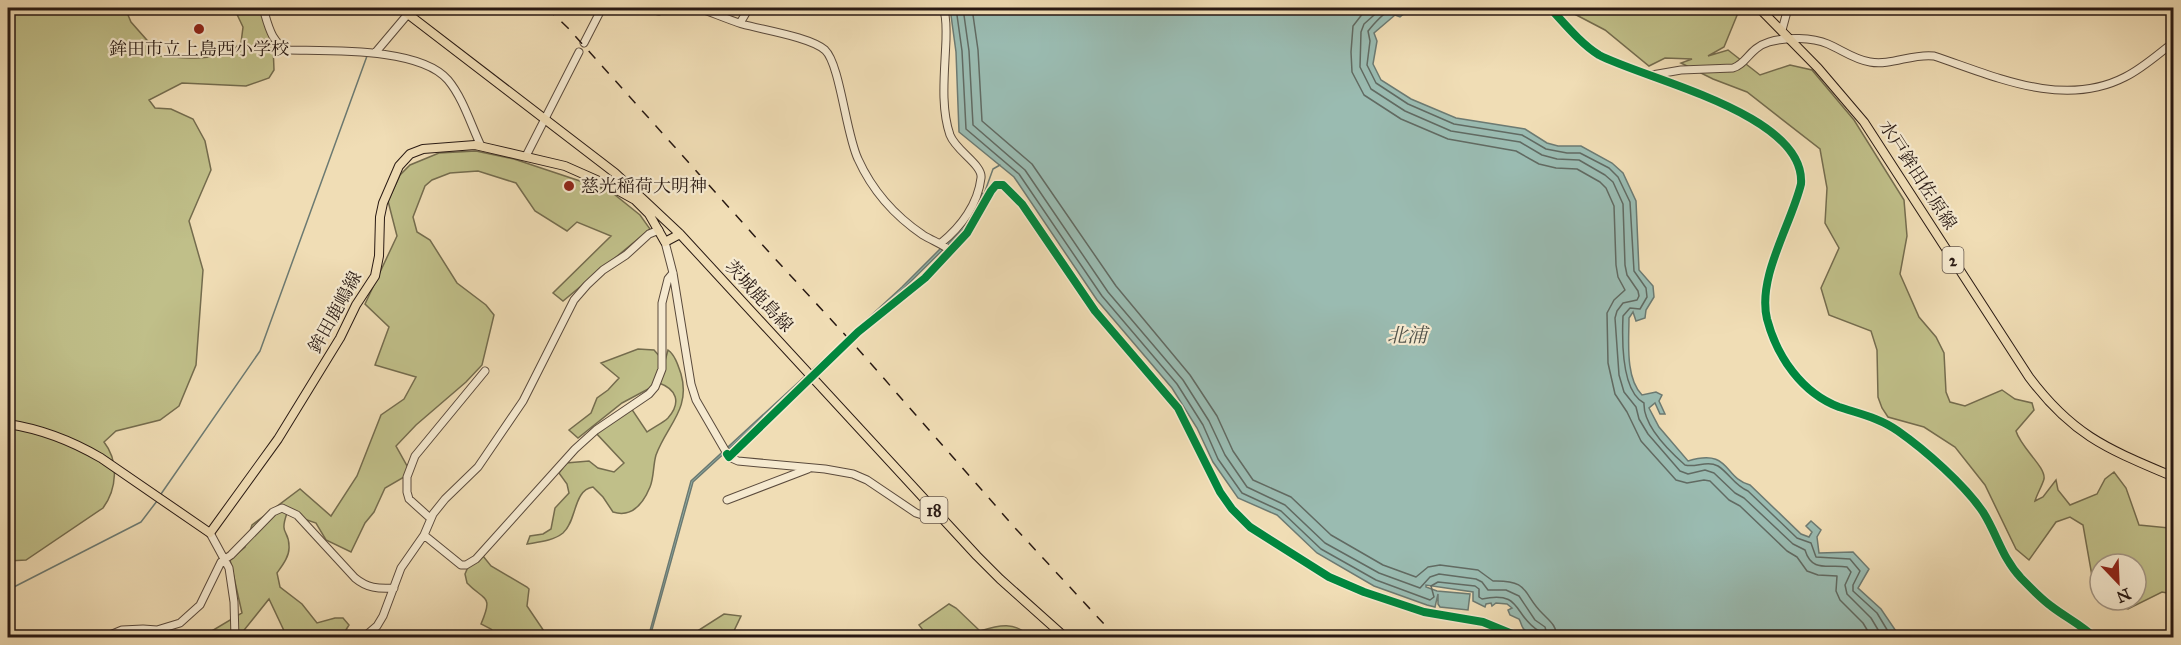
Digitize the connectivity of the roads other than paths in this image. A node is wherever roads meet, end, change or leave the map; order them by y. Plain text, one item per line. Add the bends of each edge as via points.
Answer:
1 (263, 8) edge
2 (602, 8) edge
3 (642, 8) edge
4 (668, 8) edge
5 (699, 8) edge
6 (748, 8) edge
7 (943, 8) edge
8 (1550, 8) edge
9 (1760, 8) edge
10 (1788, 8) edge
11 (407, 10) edge
12 (740, 23) junction
13 (1782, 30) junction
14 (1791, 39) junction
15 (584, 42) dead end
16 (2174, 42) edge
17 (579, 52) dead end
18 (375, 53) junction
19 (1649, 75) junction
20 (544, 120) junction
21 (481, 146) junction
22 (526, 156) junction
23 (615, 173) junction
24 (608, 185) junction
25 (659, 230) junction
26 (680, 234) junction
27 (665, 242) junction
28 (941, 243) junction
29 (951, 251) junction
30 (673, 273) junction
31 (485, 371) dead end
32 (809, 374) junction
33 (8, 424) edge
34 (726, 453) junction
35 (811, 468) junction
36 (2174, 477) edge
37 (727, 500) dead end
38 (934, 510) junction
39 (433, 514) junction
40 (210, 533) junction
41 (424, 535) junction
42 (225, 559) junction
43 (394, 588) junction
44 (103, 638) edge
45 (235, 638) edge
46 (363, 638) edge
47 (1066, 638) edge
48 (1522, 638) edge
49 (2095, 638) edge

1 - 18 street via 281,47
2 - 15 street
3 - 4 street
5 - 12 street
6 - 12 street
7 - 28 street via 945,116 956,147 979,168 982,176 963,223
8 - 19 street via 1598,54
9 - 13 main road, 水戸鉾田佐原線 / 2
10 - 13 street
11 - 18 street
11 - 20 main road, 茨城鹿島線 / 18
12 - 28 street via 807,41 825,50 834,66 848,132 866,173 892,209 924,235
13 - 14 main road, 水戸鉾田佐原線 / 2
14 - 16 street via 1827,43 1869,62 1934,56 2020,85 2080,91 2127,77
14 - 19 street via 1757,47 1733,68
14 - 36 main road, 水戸鉾田佐原線 / 2 via 1864,122 2050,405 2102,446
17 - 20 street
18 - 21 street via 402,58 444,76 454,88
19 - 49 street via 1698,92 1752,120 1795,158 1801,184 1771,273 1766,305 1775,340 1796,376 1826,400 1897,430 1953,477 1982,510 2000,548 2020,577
20 - 22 street
20 - 23 main road, 茨城鹿島線 / 18
21 - 22 main road, 鉾田鹿嶋線
21 - 40 main road, 鉾田鹿嶋線 via 423,148 404,159 383,203 375,276 278,439
22 - 24 main road, 鉾田鹿嶋線 via 565,166
23 - 24 street
23 - 26 main road, 茨城鹿島線 / 18
24 - 25 main road, 鉾田鹿嶋線 via 641,206
25 - 27 main road, 鉾田鹿嶋線
25 - 39 street via 603,270 574,300 523,401 478,467
26 - 27 main road
26 - 32 main road, 茨城鹿島線 / 18
27 - 30 street
28 - 29 street
29 - 32 street via 925,278
29 - 48 street via 972,226 991,190 1002,185 1022,204 1095,311 1178,408 1220,492 1250,527 1329,576 1364,592 1424,612 1483,622
30 - 34 street via 691,384
30 - 41 street via 662,303 662,369 649,394 575,449 476,559 461,566
31 - 39 street via 415,456 407,477 409,499 430,518
32 - 34 street
32 - 38 main road, 茨城鹿島線 / 18
33 - 40 main road via 85,448
34 - 35 street via 738,461
35 - 37 street
35 - 38 street via 842,471 867,480 916,513 925,516
38 - 47 main road, 茨城鹿島線 / 18 via 1000,579
39 - 41 street
40 - 42 street
41 - 43 street via 401,568
42 - 43 street via 273,512 288,509 363,585
42 - 44 street via 200,605 180,623 157,630 122,630
42 - 45 street via 231,578
43 - 46 street via 377,626

